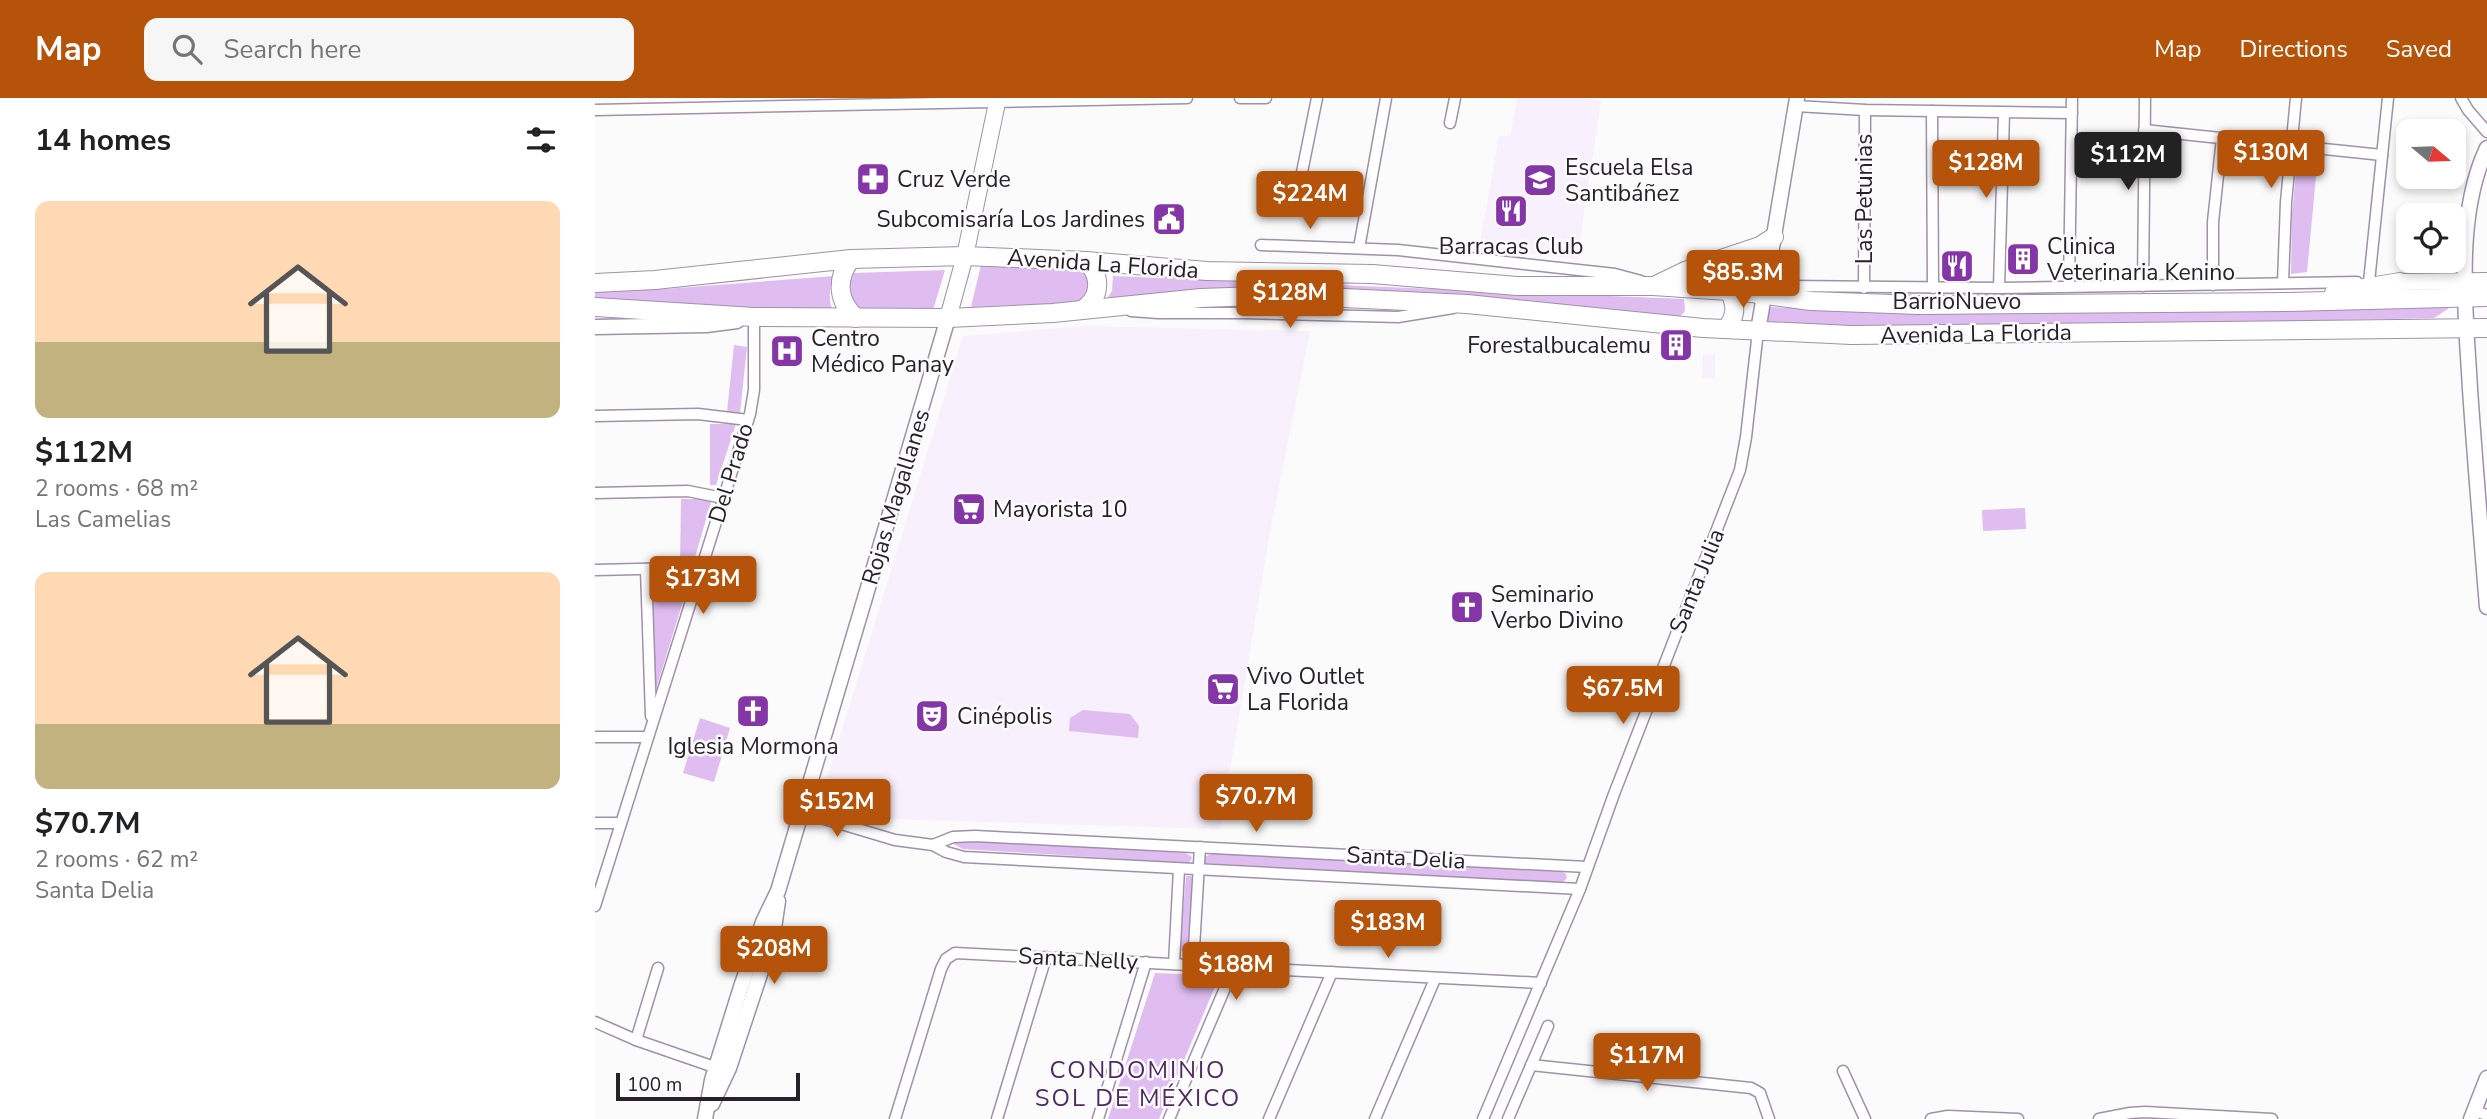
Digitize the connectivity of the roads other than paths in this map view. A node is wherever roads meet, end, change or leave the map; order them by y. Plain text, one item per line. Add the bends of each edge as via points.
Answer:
1 (1187, 98) edge
2 (1240, 98) edge
3 (1266, 98) edge
4 (1317, 98) edge
5 (1386, 98) edge
6 (1455, 98) edge
7 (2072, 98) edge
8 (2145, 98) edge
9 (2296, 98) edge
10 (2388, 98) edge
11 (2461, 98) edge
12 (997, 101) edge
13 (1797, 102) edge
14 (595, 110) edge
15 (1865, 110) junction
16 (1932, 111) junction
17 (2004, 113) junction
18 (2072, 113) junction
19 (1450, 123) dead end
20 (2144, 130) junction
21 (2487, 132) edge
22 (2222, 138) junction
23 (2291, 146) junction
24 (2487, 148) edge
25 (2382, 155) junction
26 (1300, 182) dead end
27 (1774, 237) junction
28 (1261, 245) dead end
29 (1359, 248) junction
30 (965, 256) junction
31 (851, 259) junction
32 (1086, 261) junction
33 (2487, 281) edge
34 (2369, 282) junction
35 (2400, 282) junction
36 (595, 283) edge
37 (2283, 283) junction
38 (2213, 285) junction
39 (1653, 286) junction
40 (2069, 286) junction
41 (2143, 286) junction
42 (1864, 288) junction
43 (1933, 288) junction
44 (1999, 288) junction
45 (2465, 289) junction
46 (1730, 291) junction
47 (1763, 295) junction
48 (2487, 296) edge
49 (2289, 302) junction
50 (2119, 304) junction
51 (595, 307) edge
52 (1082, 310) junction
53 (754, 317) junction
54 (856, 318) junction
55 (949, 318) junction
56 (595, 327) edge
57 (2466, 328) junction
58 (2487, 328) edge
59 (1726, 329) junction
60 (1758, 331) junction
61 (2120, 332) junction
62 (595, 416) edge
63 (748, 420) junction
64 (595, 493) edge
65 (723, 498) junction
66 (646, 569) junction
67 (595, 570) edge
68 (700, 572) junction
69 (2487, 607) edge
70 (650, 732) junction
71 (595, 737) edge
72 (801, 812) junction
73 (595, 823) edge
74 (621, 823) junction
75 (933, 845) junction
76 (1200, 847) junction
77 (1587, 867) junction
78 (1179, 869) junction
79 (1198, 870) junction
80 (1580, 889) junction
81 (596, 903) edge
82 (1046, 957) junction
83 (1146, 962) junction
84 (1174, 964) junction
85 (1193, 965) junction
86 (657, 968) dead end
87 (1234, 968) junction
88 (1332, 972) junction
89 (1435, 979) junction
90 (1541, 983) junction
91 (595, 1022) edge
92 (1548, 1026) dead end
93 (636, 1040) junction
94 (1531, 1065) junction
95 (722, 1070) junction
96 (1843, 1071) dead end
97 (2487, 1077) edge
98 (2477, 1115) edge
99 (2145, 1116) edge
100 (706, 1117) edge
101 (2243, 1118) edge
102 (895, 1119) edge
103 (997, 1119) edge
104 (1098, 1119) edge
105 (1169, 1119) edge
106 (1269, 1119) edge
107 (1375, 1119) edge
108 (1483, 1119) edge
109 (1508, 1119) edge
110 (1769, 1119) edge
111 (1865, 1119) edge
112 (1931, 1119) edge
113 (2018, 1119) edge
114 (2099, 1119) edge
115 (2272, 1119) edge

1 - 12 street
2 - 3 street
4 - 26 street
5 - 29 street
6 - 19 street
7 - 18 street
8 - 20 street
9 - 23 street
10 - 25 street
11 - 21 street
12 - 14 street
12 - 30 main road, Rojas Magallanes
13 - 15 street
13 - 27 street, Santa Julia
15 - 16 street
15 - 42 street, Las Petunias
16 - 17 street
16 - 43 street
17 - 18 street
17 - 44 street
18 - 40 street
20 - 22 street
20 - 41 street
22 - 23 street
22 - 38 street via 2213,222
23 - 25 street
23 - 37 street
24 - 45 street via 2471,193
25 - 34 street
27 - 39 main road
27 - 47 street, Santa Julia
28 - 29 street, Avenida La Florida
29 - 39 street, Avenida La Florida via 1615,274
30 - 31 main road, Avenida La Florida
30 - 32 main road, Avenida La Florida
30 - 55 main road, Rojas Magallanes
31 - 36 main road, Avenida La Florida
31 - 54 main road via 840,287
32 - 39 main road, Avenida La Florida via 1179,270 1339,273 1517,285
32 - 52 main road via 1097,287 1094,299
33 - 45 main road, Avenida La Florida
34 - 35 street, Avenida La Florida
34 - 37 street, Avenida La Florida
35 - 45 main road, Avenida La Florida
35 - 49 main road
37 - 38 street, Avenida La Florida
38 - 41 street, Avenida La Florida
39 - 46 main road, Avenida La Florida
40 - 41 street, Avenida La Florida
40 - 44 street, Avenida La Florida
42 - 43 street, Avenida La Florida
42 - 47 street, Avenida La Florida via 1788,286
43 - 44 street, Avenida La Florida
45 - 48 main road, Avenida La Florida
45 - 49 main road, Avenida La Florida
45 - 57 street
46 - 47 main road, Avenida La Florida
46 - 59 main road via 1735,313
47 - 50 main road, Avenida La Florida via 1919,305
47 - 60 street, Santa Julia
49 - 50 main road, Avenida La Florida
50 - 61 main road via 2109,320
51 - 53 main road, Avenida La Florida
52 - 55 main road, Avenida La Florida
52 - 59 main road, Avenida La Florida via 1257,295 1360,298
53 - 54 main road, Avenida La Florida
53 - 56 street, Avenida La Florida via 706,325
53 - 63 street, Del Prado via 754,390
54 - 55 main road, Avenida La Florida
55 - 72 street, Rojas Magallanes
57 - 58 main road, Avenida La Florida
57 - 61 main road, Avenida La Florida
57 - 69 street
59 - 60 main road, Avenida La Florida
60 - 61 main road, Avenida La Florida via 1888,336
60 - 77 street, Santa Julia via 1739,470
62 - 63 street via 698,414
63 - 65 street, Del Prado
64 - 65 street via 688,491
65 - 68 street, Del Prado
66 - 67 street
66 - 68 street
66 - 70 street
68 - 70 street, Del Prado
70 - 71 street
70 - 74 street, Del Prado
72 - 75 street, Santa Delia via 895,840
72 - 95 street, Rojas Magallanes via 778,891 773,935
73 - 74 street
74 - 81 street, Del Prado
75 - 76 street, Santa Delia via 975,836
75 - 78 street, Santa Delia via 964,857
76 - 77 street, Santa Delia
76 - 79 street
77 - 80 street, Santa Julia
78 - 79 street, Santa Delia
78 - 84 street
79 - 80 street, Santa Delia
79 - 85 street
80 - 90 street, Santa Julia
82 - 83 street, Santa Nelly
82 - 102 street, Santa Nelly via 951,956 941,969
82 - 103 street
83 - 84 street, Santa Nelly
83 - 104 street
84 - 85 street, Santa Nelly
85 - 87 street, Santa Nelly
86 - 93 street
87 - 88 street, Santa Nelly
87 - 105 street
88 - 89 street, Santa Nelly
88 - 106 street
89 - 90 street, Santa Nelly
89 - 107 street
90 - 108 street, Santa Julia
91 - 93 street
92 - 94 street
93 - 95 street
94 - 109 street
94 - 110 street via 1751,1088 1760,1093
95 - 100 street, Rojas Magallanes
96 - 111 street
97 - 98 street
99 - 101 street
99 - 114 street via 2130,1113
101 - 115 street
112 - 113 street

